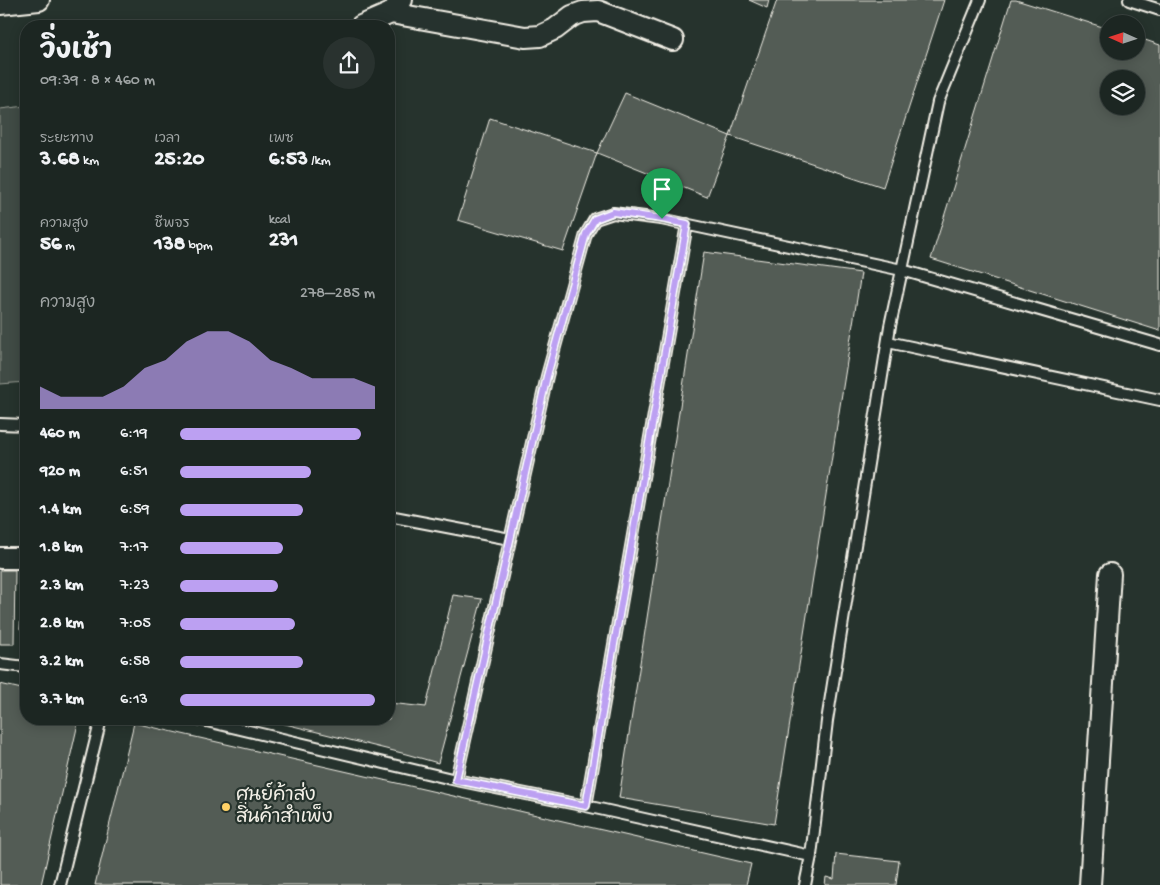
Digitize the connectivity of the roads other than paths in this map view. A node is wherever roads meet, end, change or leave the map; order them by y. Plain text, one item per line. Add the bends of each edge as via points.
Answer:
1 (39, 0) edge
2 (980, 0) edge
3 (1129, 0) edge
4 (0, 4) edge
5 (397, 6) edge
6 (1160, 10) edge
7 (372, 20) edge
8 (673, 40) dead end
9 (687, 224) junction
10 (902, 270) junction
11 (888, 342) junction
12 (1160, 345) edge
13 (1160, 400) edge
14 (0, 424) edge
15 (20, 425) edge
16 (395, 517) edge
17 (510, 540) junction
18 (0, 558) edge
19 (20, 558) edge
20 (1110, 574) dead end
21 (0, 664) edge
22 (20, 666) edge
23 (100, 725) edge
24 (223, 725) edge
25 (456, 780) junction
26 (586, 806) junction
27 (811, 856) junction
28 (60, 885) edge
29 (805, 885) edge
30 (1090, 885) edge

1 - 4 street
2 - 10 lane via 938,102
3 - 6 lane
5 - 7 street
5 - 8 street via 525,37 540,36 572,16 598,11
9 - 10 lane
9 - 17 lane via 613,212 595,219 586,234 547,376
9 - 26 lane
10 - 11 lane
10 - 12 lane
11 - 13 lane
11 - 27 lane via 827,721
14 - 15 lane
16 - 17 lane
17 - 25 lane
18 - 19 street
20 - 30 street
21 - 22 lane
23 - 28 lane
24 - 25 lane
25 - 26 lane
26 - 27 lane
27 - 29 lane

